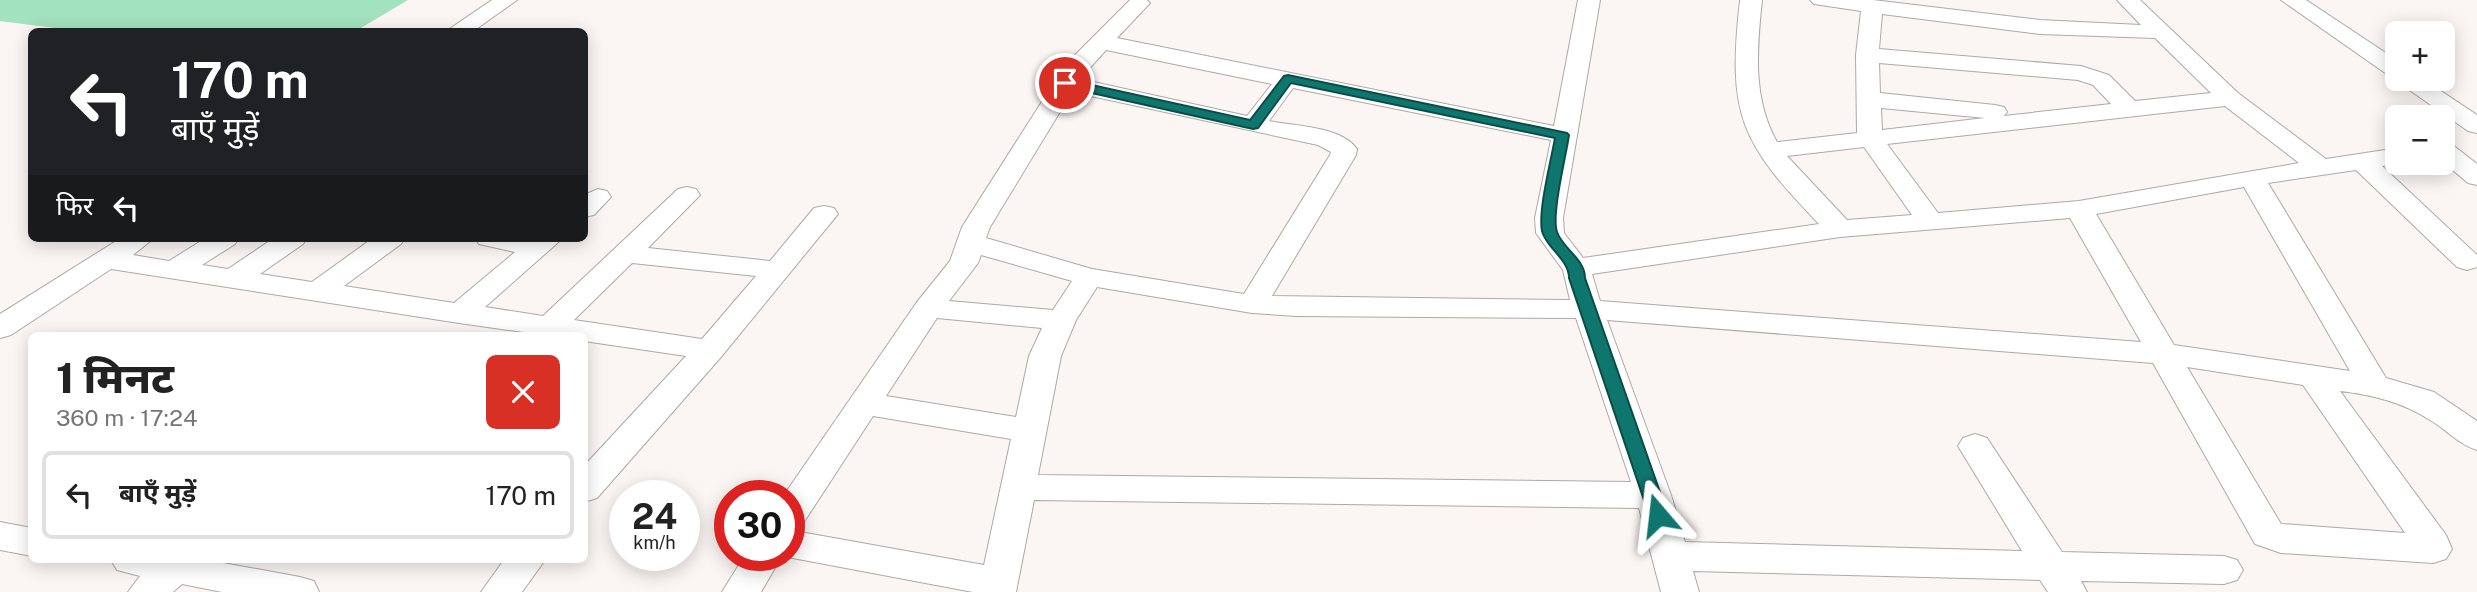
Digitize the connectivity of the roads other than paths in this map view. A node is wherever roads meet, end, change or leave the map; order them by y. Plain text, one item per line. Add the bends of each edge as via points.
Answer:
1 (506, 0) edge
2 (1589, 0) edge
3 (1751, 0) edge
4 (1821, 0) edge
5 (2128, 0) edge
6 (2292, 0) edge
7 (1139, 3) dead end
8 (1872, 8) junction
9 (462, 28) edge
10 (2161, 32) junction
11 (1101, 42) junction
12 (1867, 55) junction
13 (2385, 63) edge
14 (1288, 79) junction
15 (1065, 83) junction
16 (2426, 91) edge
17 (2230, 98) junction
18 (1868, 99) junction
19 (2130, 110) junction
20 (2054, 118) junction
21 (1253, 125) junction
22 (2477, 126) edge
23 (1562, 135) junction
24 (1870, 138) junction
25 (2477, 146) edge
26 (2455, 149) edge
27 (1770, 150) junction
28 (2385, 157) edge
29 (2360, 160) junction
30 (2455, 160) edge
31 (2320, 167) junction
32 (2477, 177) edge
33 (2252, 178) junction
34 (687, 195) dead end
35 (2079, 209) junction
36 (824, 214) dead end
37 (1931, 222) junction
38 (1840, 229) junction
39 (134, 242) edge
40 (219, 242) edge
41 (287, 242) edge
42 (386, 242) edge
43 (543, 243) edge
44 (972, 243) junction
45 (625, 254) junction
46 (106, 260) junction
47 (2467, 261) dead end
48 (777, 270) junction
49 (1577, 270) junction
50 (173, 271) junction
51 (1089, 278) junction
52 (232, 280) junction
53 (317, 292) junction
54 (1252, 304) junction
55 (928, 308) junction
56 (1588, 309) junction
57 (459, 314) junction
58 (1061, 320) junction
59 (550, 326) junction
60 (0, 328) edge
61 (710, 350) junction
62 (2165, 354) junction
63 (2314, 376) junction
64 (2374, 385) junction
65 (864, 404) junction
66 (1030, 431) junction
67 (2477, 438) edge
68 (1975, 446) dead end
69 (588, 485) edge
70 (1018, 486) junction
71 (805, 492) edge
72 (1653, 495) junction
73 (805, 547) edge
74 (1670, 556) junction
75 (135, 563) edge
76 (524, 563) edge
77 (2224, 570) dead end
78 (754, 571) edge
79 (2059, 579) edge
80 (161, 580) edge
81 (2150, 580) edge
82 (998, 587) edge
83 (300, 592) edge
84 (500, 592) edge
85 (741, 592) edge
86 (1680, 592) edge

1 - 9 street
2 - 23 street
3 - 27 street via 1747,68 1752,115
4 - 8 street
5 - 10 street
6 - 13 street
7 - 11 street
8 - 10 street via 2040,27
8 - 12 street
10 - 17 street
11 - 14 street
11 - 15 street
12 - 18 street
12 - 19 street via 2081,73 2101,80
14 - 21 street
14 - 23 street
15 - 21 street
15 - 44 street via 976,227
16 - 22 street
17 - 19 street
17 - 31 street
18 - 20 street
18 - 24 street
19 - 20 street
20 - 24 street
21 - 54 street via 1325,139 1344,149
23 - 49 street via 1550,233
24 - 27 street
24 - 37 street
25 - 26 street
27 - 38 street
28 - 29 street
29 - 31 street
29 - 47 street
30 - 32 street
31 - 33 street
33 - 35 street
33 - 64 street
34 - 45 street
35 - 37 street
35 - 62 street
36 - 48 street
37 - 38 street
38 - 49 street via 1586,265
39 - 46 street
40 - 50 street
41 - 52 street
42 - 53 street
43 - 57 street
44 - 51 street
44 - 55 street via 964,263
45 - 48 street
45 - 59 street
46 - 50 street
46 - 60 street
48 - 61 street
49 - 56 street
50 - 52 street
51 - 54 street
51 - 58 street
52 - 53 street
53 - 57 street
54 - 56 street
55 - 58 street
55 - 65 street
56 - 62 street
56 - 72 street
57 - 59 street
58 - 66 street via 1045,356
59 - 61 street
61 - 69 street
62 - 63 street
62 - 63 street via 2268,534 2281,539 2433,549
63 - 64 street
64 - 67 street via 2422,400
65 - 66 street
65 - 71 street
66 - 70 street
68 - 79 street
70 - 72 street
70 - 82 street
72 - 74 street
73 - 82 street
74 - 79 street
74 - 86 street
75 - 80 street
76 - 84 street
77 - 81 street
78 - 85 street
79 - 81 street
80 - 83 street

